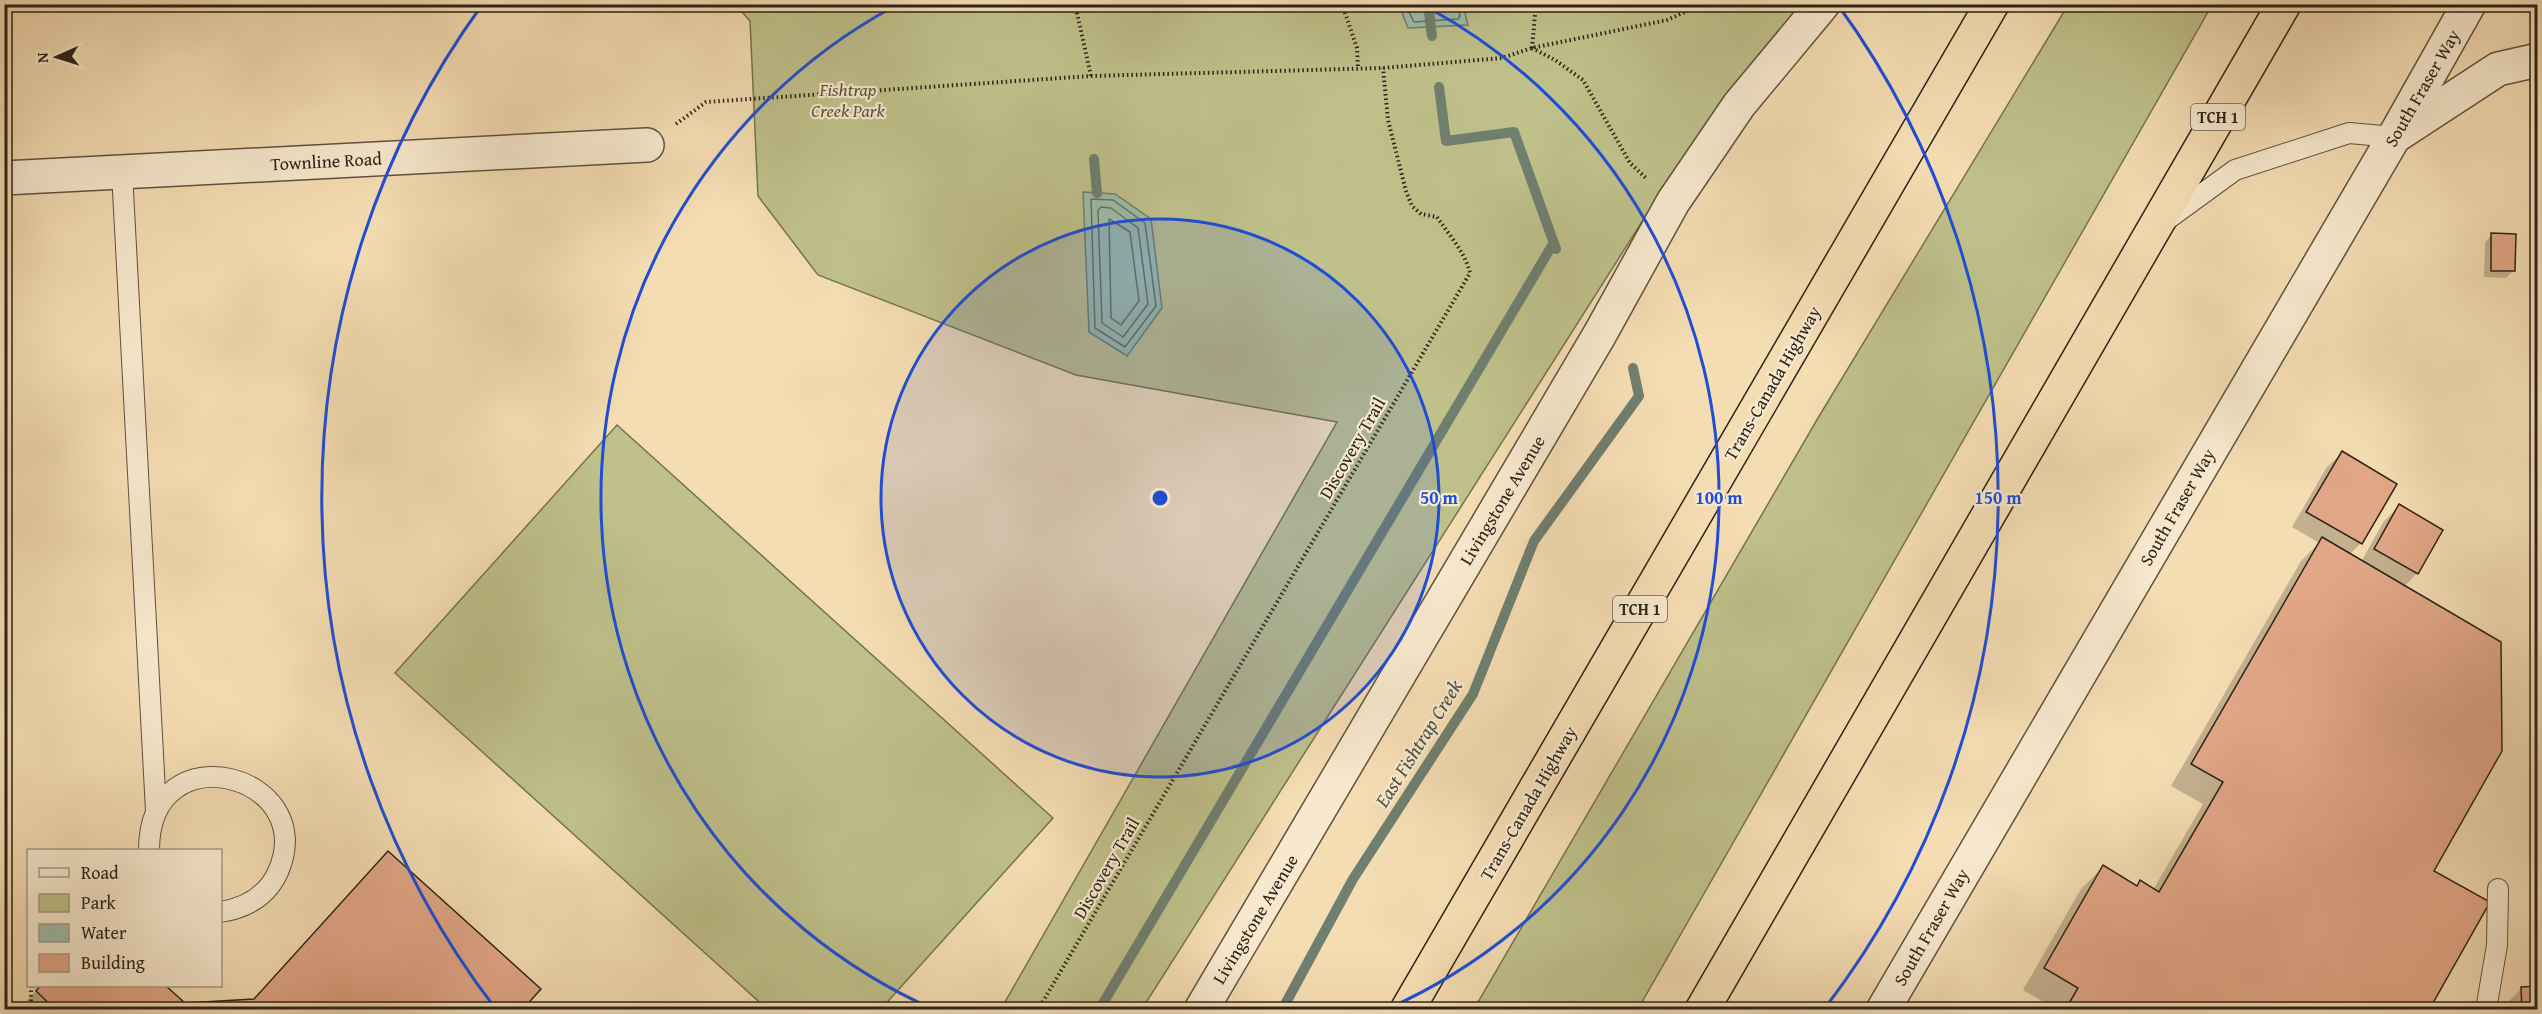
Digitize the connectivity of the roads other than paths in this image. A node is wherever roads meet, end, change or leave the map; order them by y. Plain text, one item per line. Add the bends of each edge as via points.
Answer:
1 (1823, 4) edge
2 (1992, 4) edge
3 (2284, 4) edge
4 (2469, 4) edge
5 (2538, 60) edge
6 (2394, 137) junction
7 (647, 145) road end
8 (122, 172) junction
9 (4, 178) edge
10 (2153, 230) junction
11 (156, 811) junction
12 (149, 849) edge
13 (2498, 889) dead end
14 (222, 912) edge
15 (1201, 1010) edge
16 (1407, 1010) edge
17 (1702, 1010) edge
18 (1883, 1010) edge
19 (2486, 1010) edge

1 - 15 street, Livingstone Avenue via 1739,105 1673,202 1600,334
2 - 16 highway, Trans-Canada Highway / TCH 1
3 - 10 highway, TCH 1
4 - 6 street, South Fraser Way
5 - 6 street via 2498,69
6 - 10 lane via 2349,133 2235,170
6 - 18 street, South Fraser Way
7 - 8 street, Townline Road
8 - 9 street, Townline Road
8 - 11 lane
10 - 17 highway, TCH 1
11 - 12 lane via 148,833
11 - 14 lane via 186,783 206,776 226,776 247,783 265,796 278,816 284,838 282,861 273,882 257,899
13 - 19 lane via 2497,945

